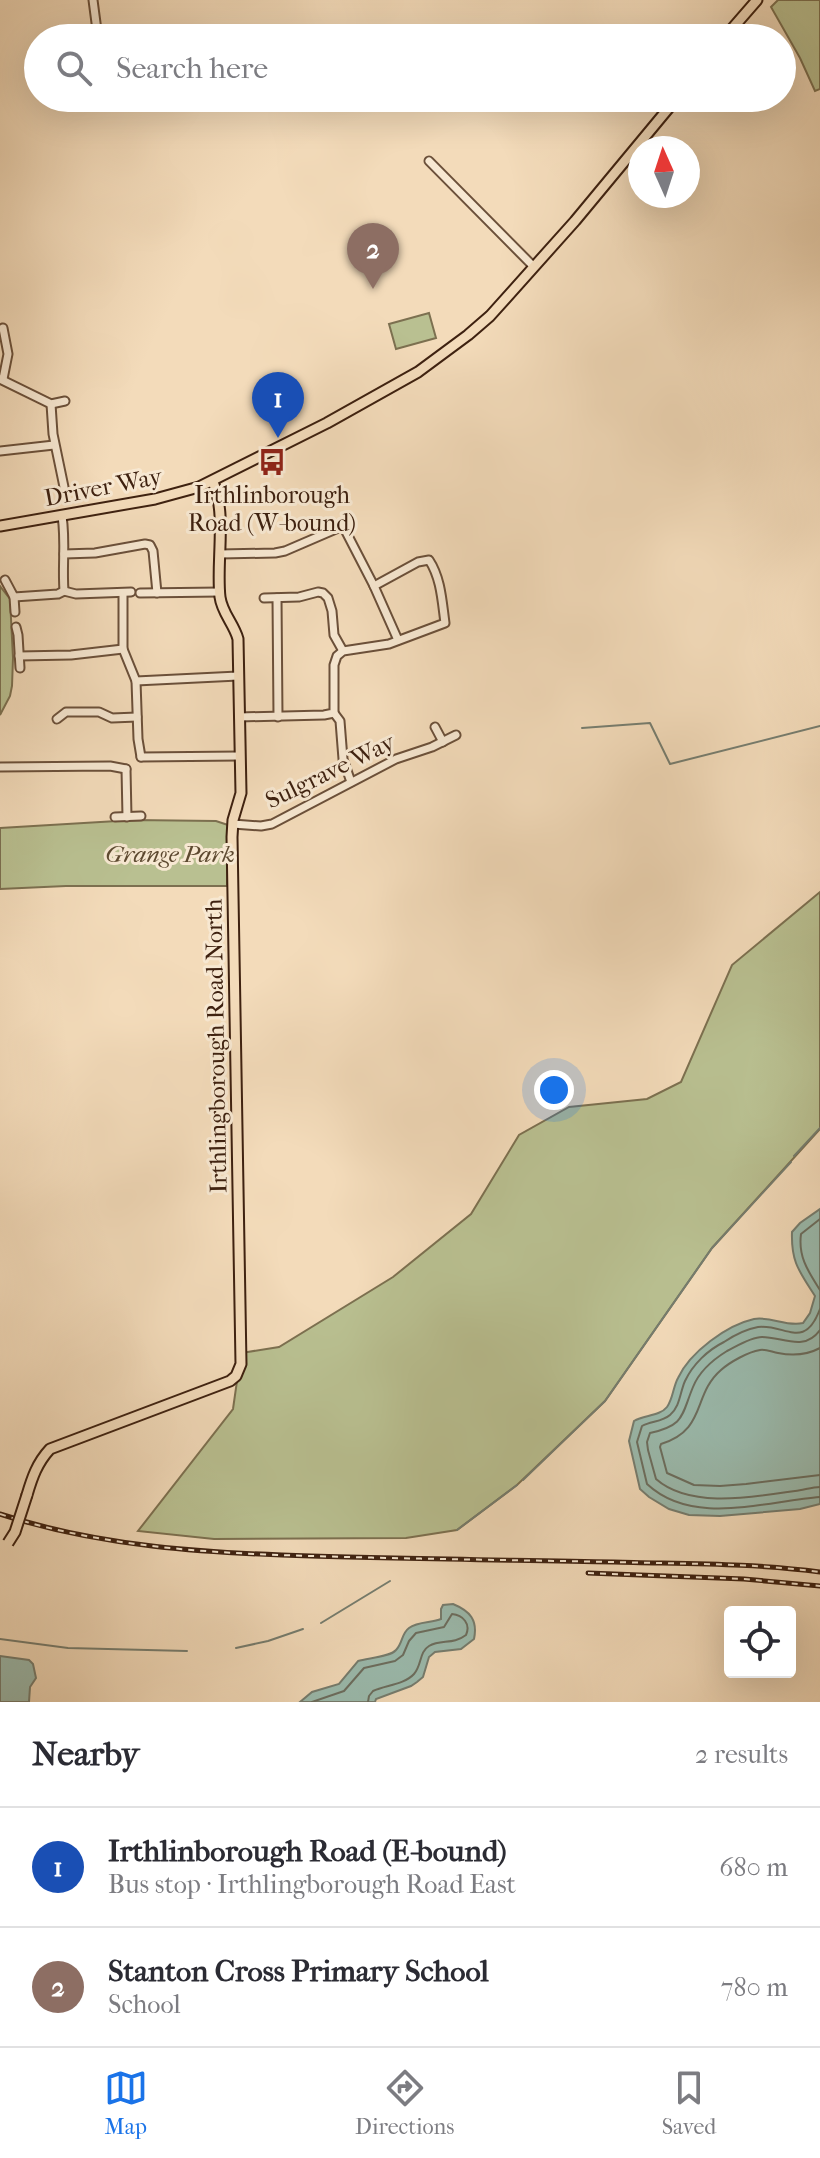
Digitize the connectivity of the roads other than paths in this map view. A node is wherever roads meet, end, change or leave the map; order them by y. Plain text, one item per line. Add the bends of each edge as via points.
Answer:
1 (93, 0) edge
2 (757, 0) edge
3 (96, 24) edge
4 (736, 24) edge
5 (666, 112) edge
6 (429, 161) dead end
7 (534, 267) junction
8 (3, 328) dead end
9 (1, 379) edge
10 (65, 401) dead end
11 (51, 404) junction
12 (54, 445) junction
13 (0, 451) edge
14 (213, 482) junction
15 (64, 487) dead end
16 (62, 516) junction
17 (0, 526) edge
18 (64, 554) junction
19 (220, 554) junction
20 (5, 580) dead end
21 (374, 586) junction
22 (64, 591) junction
23 (220, 592) junction
24 (131, 593) junction
25 (157, 593) junction
26 (14, 597) junction
27 (264, 598) dead end
28 (277, 598) junction
29 (15, 612) dead end
30 (16, 627) dead end
31 (398, 640) junction
32 (123, 649) junction
33 (343, 651) junction
34 (19, 656) junction
35 (20, 668) dead end
36 (238, 676) junction
37 (136, 681) junction
38 (334, 713) junction
39 (137, 717) junction
40 (239, 717) junction
41 (278, 717) junction
42 (57, 719) dead end
43 (435, 727) dead end
44 (456, 735) dead end
45 (443, 742) junction
46 (239, 756) junction
47 (141, 757) junction
48 (0, 767) edge
49 (126, 769) junction
50 (351, 782) junction
51 (141, 816) dead end
52 (115, 817) dead end
53 (127, 817) junction
54 (233, 824) junction
55 (4, 1545) edge

1 - 3 street
2 - 4 main road
5 - 7 main road, Driver Way
6 - 7 street
7 - 14 main road, Driver Way via 490,316 418,372
8 - 9 street via 8,354
9 - 11 street
10 - 11 street
11 - 12 street
12 - 13 street
12 - 15 street
14 - 16 main road, Driver Way
14 - 19 main road, Irthlingborough Road North via 219,502
16 - 17 main road, Driver Way
16 - 18 street
18 - 22 street
18 - 25 street via 150,545
19 - 21 street via 285,551 343,526
19 - 23 main road, Irthlingborough Road North
20 - 26 street
21 - 31 street
21 - 31 street via 418,562 429,560 435,570 445,623
22 - 24 street
22 - 26 street
23 - 25 street
23 - 36 main road, Irthlingborough Road North via 237,634
24 - 25 street
24 - 32 street
26 - 29 street
27 - 28 street
28 - 33 street via 323,593
28 - 41 street
30 - 34 street
31 - 33 street
32 - 34 street
32 - 37 street
33 - 38 street via 334,665
34 - 35 street
36 - 37 street
36 - 40 main road, Irthlingborough Road North
37 - 39 street
38 - 41 street
38 - 50 street
39 - 42 street via 66,712
39 - 47 street
40 - 41 street
40 - 46 main road, Irthlingborough Road North
43 - 45 street
44 - 45 street, Sulgrave Way
45 - 50 street, Sulgrave Way
46 - 47 street
46 - 54 main road, Irthlingborough Road North via 241,793
47 - 49 street
48 - 49 street
49 - 53 street
50 - 54 street, Sulgrave Way via 272,824
51 - 53 street
52 - 53 street
54 - 55 main road, Irthlingborough Road North, bridge via 241,1364 230,1381 50,1449 35,1470 15,1532

